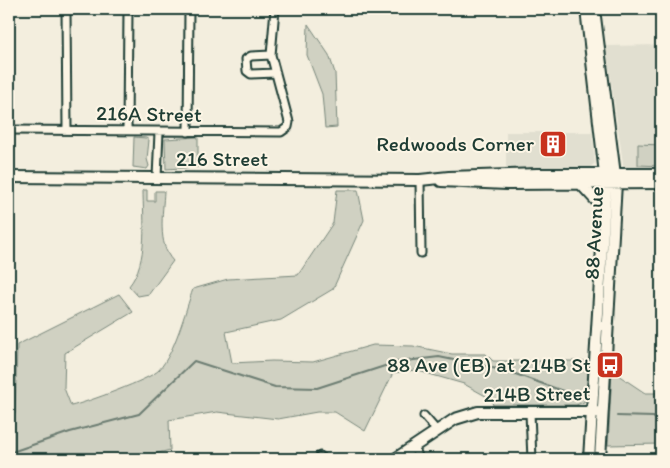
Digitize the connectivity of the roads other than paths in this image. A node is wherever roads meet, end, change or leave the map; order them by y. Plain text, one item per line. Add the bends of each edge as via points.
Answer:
1 (66, 9) edge
2 (128, 9) edge
3 (189, 9) edge
4 (276, 9) edge
5 (586, 9) edge
6 (594, 9) edge
7 (271, 55) junction
8 (276, 73) junction
9 (9, 130) edge
10 (67, 130) junction
11 (127, 131) junction
12 (159, 132) junction
13 (188, 132) junction
14 (661, 174) edge
15 (9, 177) edge
16 (157, 178) junction
17 (611, 178) junction
18 (420, 180) junction
19 (435, 180) junction
20 (582, 184) junction
21 (661, 184) edge
22 (604, 208) junction
23 (421, 253) dead end
24 (598, 412) junction
25 (530, 413) junction
26 (424, 416) dead end
27 (437, 431) junction
28 (414, 446) junction
29 (223, 459) edge
30 (234, 459) edge
31 (395, 459) edge
32 (419, 459) edge
33 (532, 459) edge
34 (589, 459) edge
35 (600, 459) edge

1 - 10 street
2 - 11 street
3 - 13 street
4 - 7 street
5 - 17 main road, 88 Avenue
6 - 17 main road, 88 Avenue
7 - 8 street
7 - 8 street via 246,59 247,71 251,74
8 - 13 street, 216A Street via 288,128 281,132
9 - 10 street, 216A Street
10 - 11 street, 216A Street
11 - 12 street, 216A Street
12 - 13 street, 216A Street
12 - 16 street
14 - 17 main road, 216 Street
15 - 16 main road, 216 Street
16 - 18 main road, 216 Street
17 - 19 main road, 216 Street via 449,176
17 - 20 main road, 216 Street
17 - 21 main road, 216 Street
17 - 22 main road, 88 Avenue
17 - 24 main road, 88 Avenue
18 - 19 main road, 216 Street
18 - 23 street
19 - 20 main road, 216 Street via 458,184
20 - 22 main road
22 - 24 main road, 88 Avenue
24 - 25 main road, 214B Street
24 - 34 main road, 88 Avenue
24 - 35 main road, 88 Avenue
25 - 27 main road, 214B Street via 478,412 455,419
25 - 33 street
26 - 27 street
27 - 28 main road, 214B Street
28 - 31 main road, 214B Street
28 - 32 street
29 - 30 street

